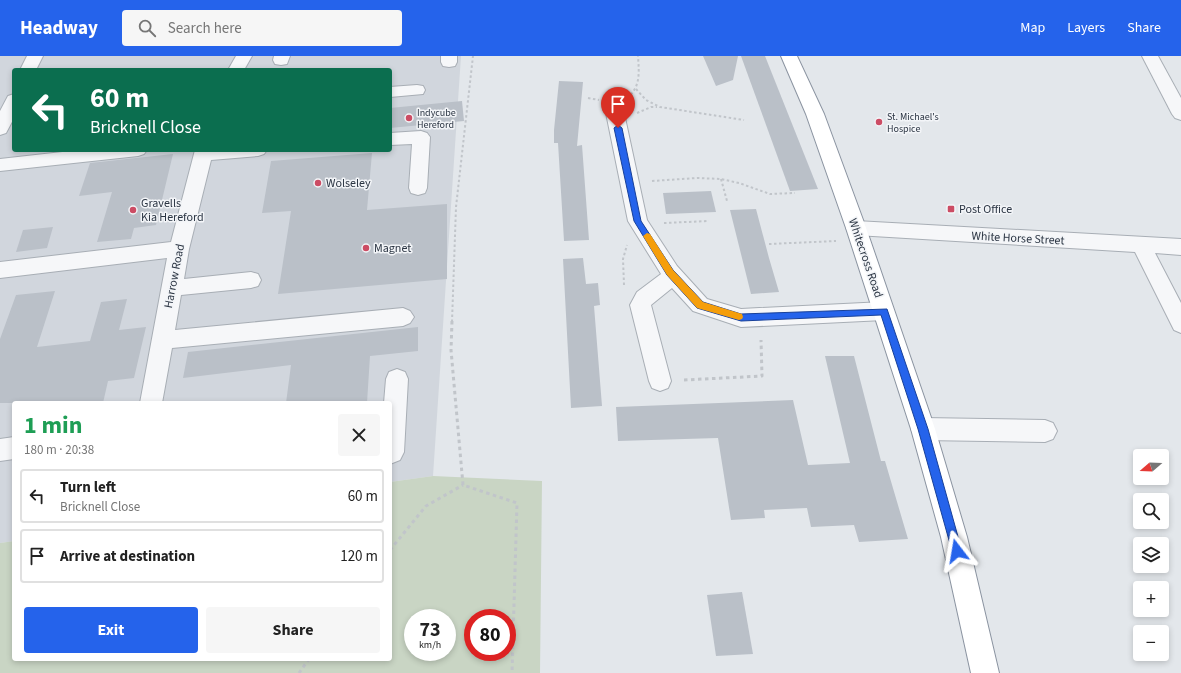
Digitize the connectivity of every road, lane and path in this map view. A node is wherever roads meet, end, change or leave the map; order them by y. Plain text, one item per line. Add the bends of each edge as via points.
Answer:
1 (35, 56) edge
2 (244, 56) edge
3 (473, 56) edge
4 (638, 56) edge
5 (788, 56) edge
6 (1150, 56) edge
7 (29, 68) edge
8 (237, 68) edge
9 (636, 89) junction
10 (416, 90) dead end
11 (392, 92) edge
12 (588, 98) dead end
13 (12, 104) edge
14 (614, 104) junction
15 (1181, 114) edge
16 (744, 120) dead end
17 (0, 129) edge
18 (392, 140) edge
19 (120, 152) edge
20 (204, 152) edge
21 (0, 165) edge
22 (720, 179) junction
23 (630, 183) junction
24 (418, 188) dead end
25 (795, 193) dead end
26 (727, 202) dead end
27 (709, 221) dead end
28 (640, 224) junction
29 (858, 234) junction
30 (769, 244) dead end
31 (1141, 245) junction
32 (1181, 247) edge
33 (179, 249) junction
34 (0, 270) edge
35 (673, 276) junction
36 (251, 280) dead end
37 (172, 288) junction
38 (624, 290) dead end
39 (884, 311) junction
40 (767, 316) junction
41 (403, 317) dead end
42 (1181, 324) edge
43 (162, 340) junction
44 (397, 379) dead end
45 (660, 381) joint
46 (151, 401) edge
47 (923, 429) junction
48 (1045, 431) dead end
49 (12, 448) edge
50 (0, 450) edge
51 (392, 452) edge
52 (463, 485) junction
53 (392, 548) edge
54 (308, 661) edge
55 (299, 673) edge
56 (512, 673) edge
57 (985, 673) edge

1 - 7 street
2 - 8 street
3 - 52 path via 456,207 451,350
4 - 9 path via 639,81
5 - 29 highway, Whitecross Road via 815,114
6 - 15 street
9 - 14 path via 633,94
9 - 16 path via 645,99 660,107
10 - 11 street
12 - 14 path
13 - 17 street
14 - 23 street
18 - 24 street via 421,137
19 - 21 street
20 - 33 street, Harrow Road
22 - 23 path via 696,178
22 - 25 path via 770,194
22 - 26 path
23 - 28 street
27 - 28 path
28 - 35 street
28 - 38 path via 629,239 623,259
29 - 30 path
29 - 31 street, White Horse Street
29 - 39 highway, Whitecross Road
31 - 32 street, White Horse Street
31 - 42 street
33 - 34 street
33 - 37 street, Harrow Road
35 - 40 street via 700,305 741,318
35 - 45 street via 644,298 640,305
36 - 37 street
37 - 43 street, Harrow Road
39 - 40 street
39 - 47 highway, Whitecross Road
40 - 45 path via 761,330 762,376
41 - 43 street
43 - 46 street, Harrow Road
44 - 51 street
47 - 48 street
47 - 57 highway, Whitecross Road via 954,537
49 - 50 street
52 - 53 path via 426,506
52 - 56 path via 517,503
54 - 55 path

